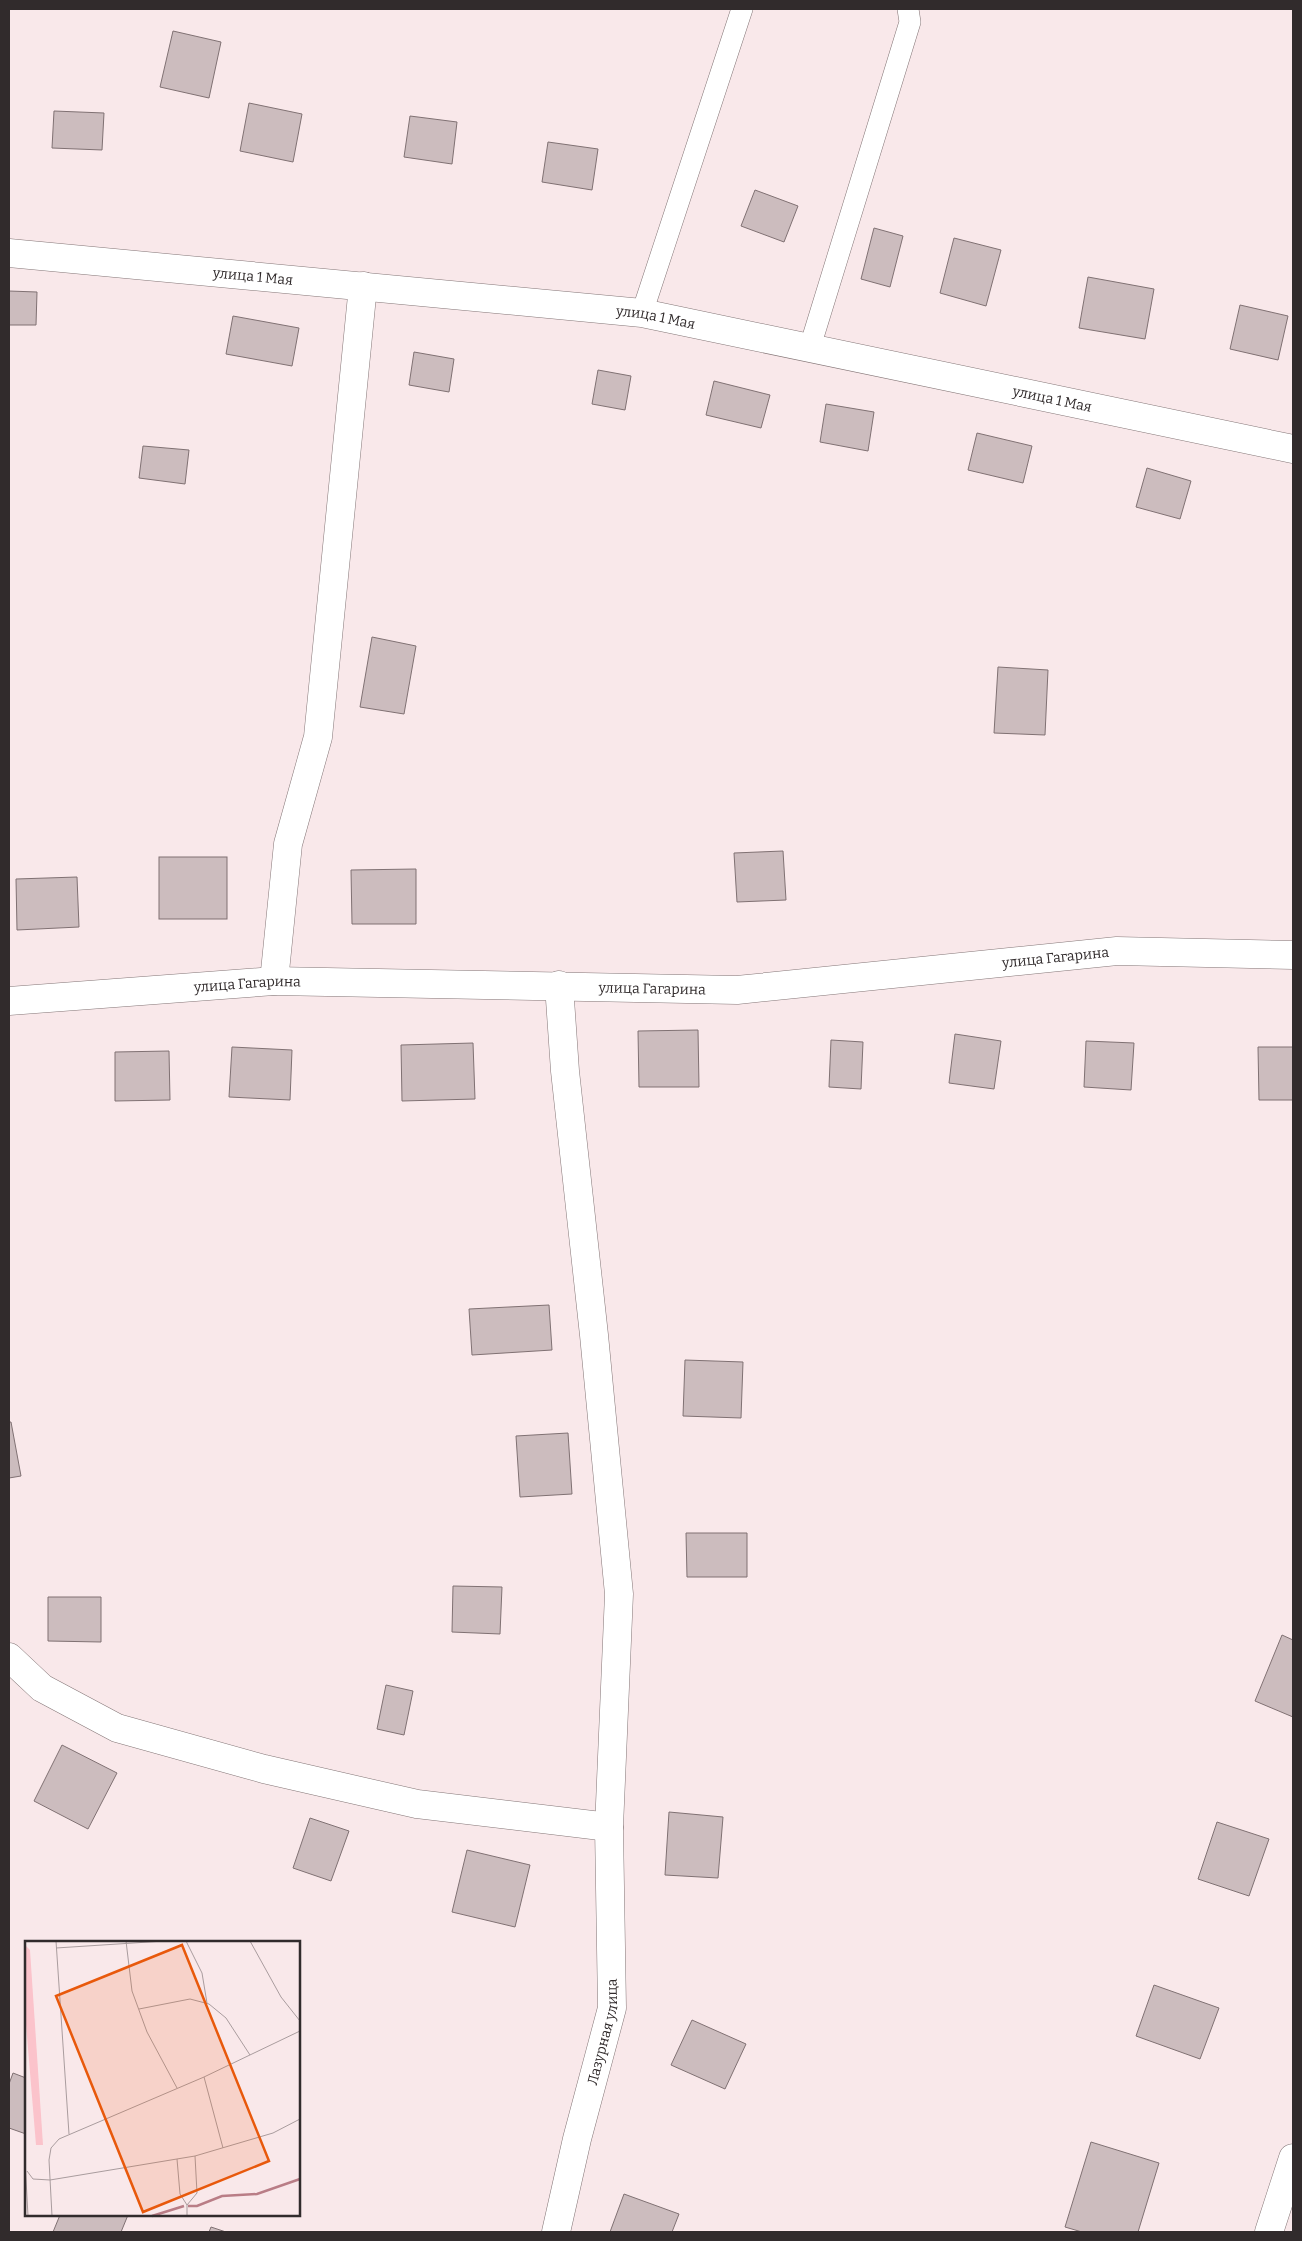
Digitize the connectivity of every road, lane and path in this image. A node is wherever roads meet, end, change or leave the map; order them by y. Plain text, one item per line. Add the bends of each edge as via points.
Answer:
1 (742, 9) edge
2 (908, 9) edge
3 (9, 253) edge
4 (363, 286) junction
5 (642, 313) junction
6 (809, 350) junction
7 (1293, 449) edge
8 (1293, 955) edge
9 (274, 981) junction
10 (558, 985) junction
11 (9, 1001) edge
12 (9, 1657) edge
13 (609, 1827) junction
14 (1293, 2158) edge
15 (556, 2232) edge
16 (1269, 2232) edge

1 - 5 lane
2 - 6 lane via 910,22
3 - 4 street, улица 1 Мая
4 - 5 street, улица 1 Мая
4 - 9 street via 318,737 288,844
5 - 6 street, улица 1 Мая
6 - 7 street, улица 1 Мая
8 - 10 street, улица Гагарина via 1117,951 737,990
9 - 10 street, улица Гагарина
9 - 11 street, улица Гагарина
10 - 13 street, Лазурная улица via 619,1594
12 - 13 street via 42,1688 117,1728 264,1769 417,1804
13 - 15 street, Лазурная улица via 612,2008
14 - 16 street

